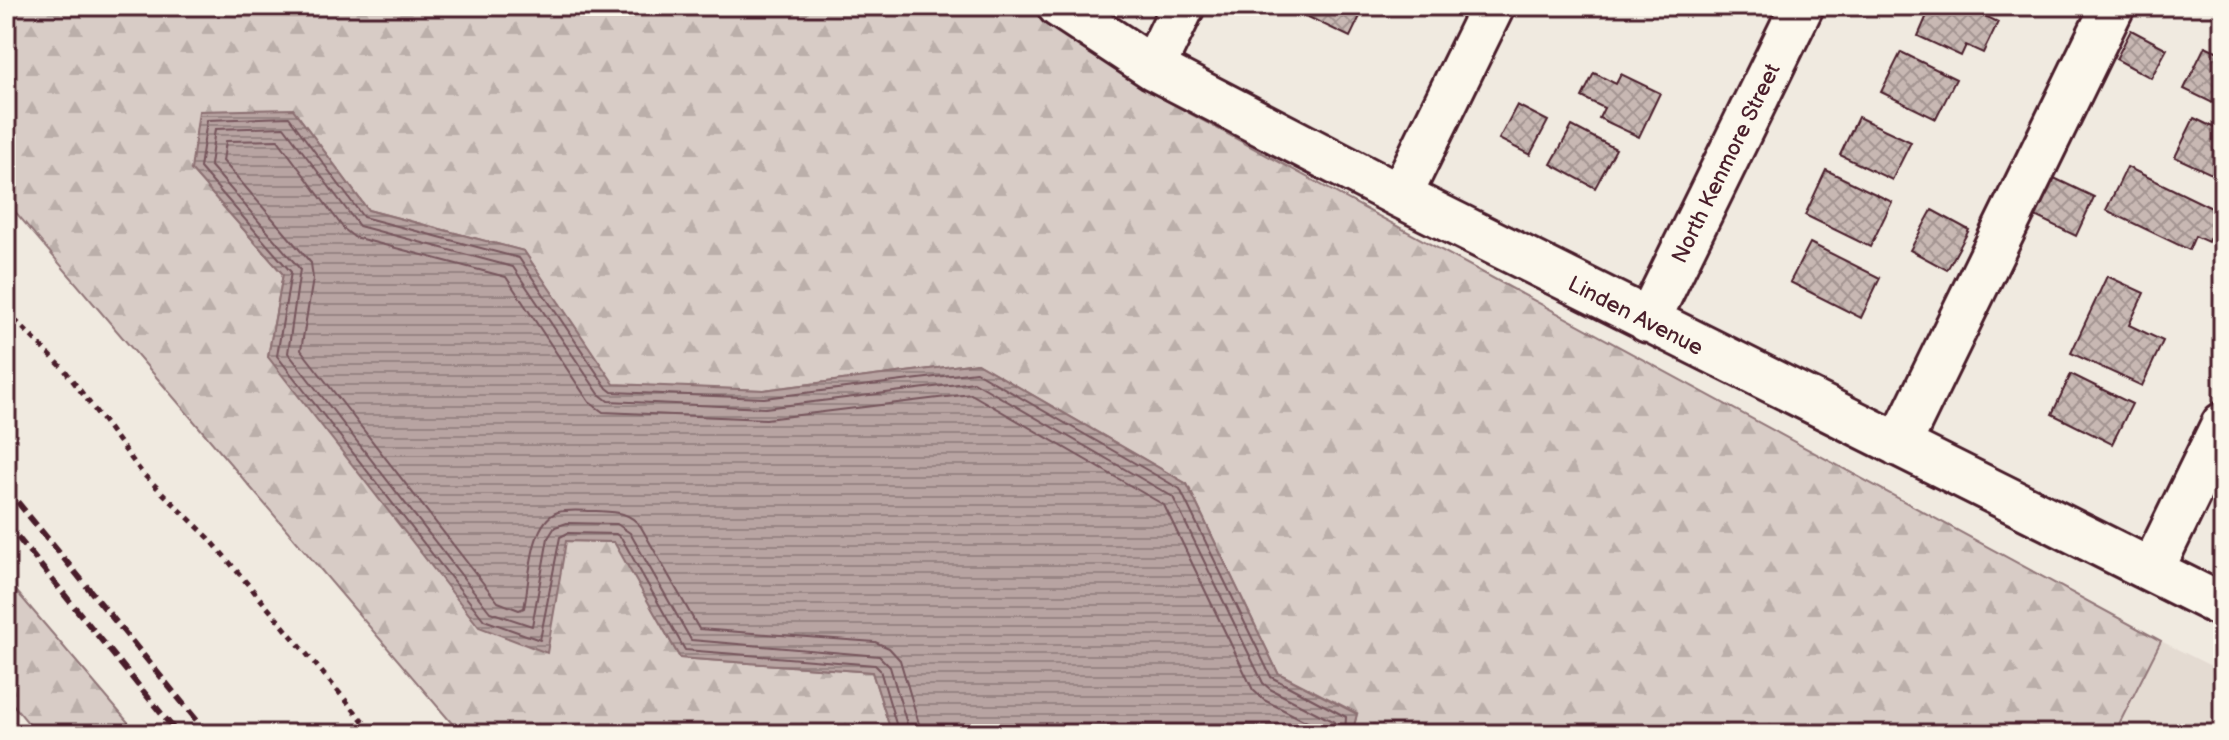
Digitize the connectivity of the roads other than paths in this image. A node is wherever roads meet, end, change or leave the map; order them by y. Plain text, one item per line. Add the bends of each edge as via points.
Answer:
1 (1059, 6) edge
2 (1183, 6) edge
3 (1493, 6) edge
4 (1802, 6) edge
5 (2113, 6) edge
6 (1153, 68) junction
7 (1400, 196) junction
8 (1648, 321) junction
9 (2223, 424) edge
10 (1899, 445) junction
11 (2152, 570) junction
12 (2223, 606) edge

1 - 6 street, Linden Avenue
2 - 6 street
3 - 7 street
4 - 8 street, North Kenmore Street
5 - 10 street
6 - 7 street, Linden Avenue
7 - 8 street, Linden Avenue
8 - 10 street, Linden Avenue
9 - 11 street
10 - 11 street, Linden Avenue
11 - 12 street, Linden Avenue

